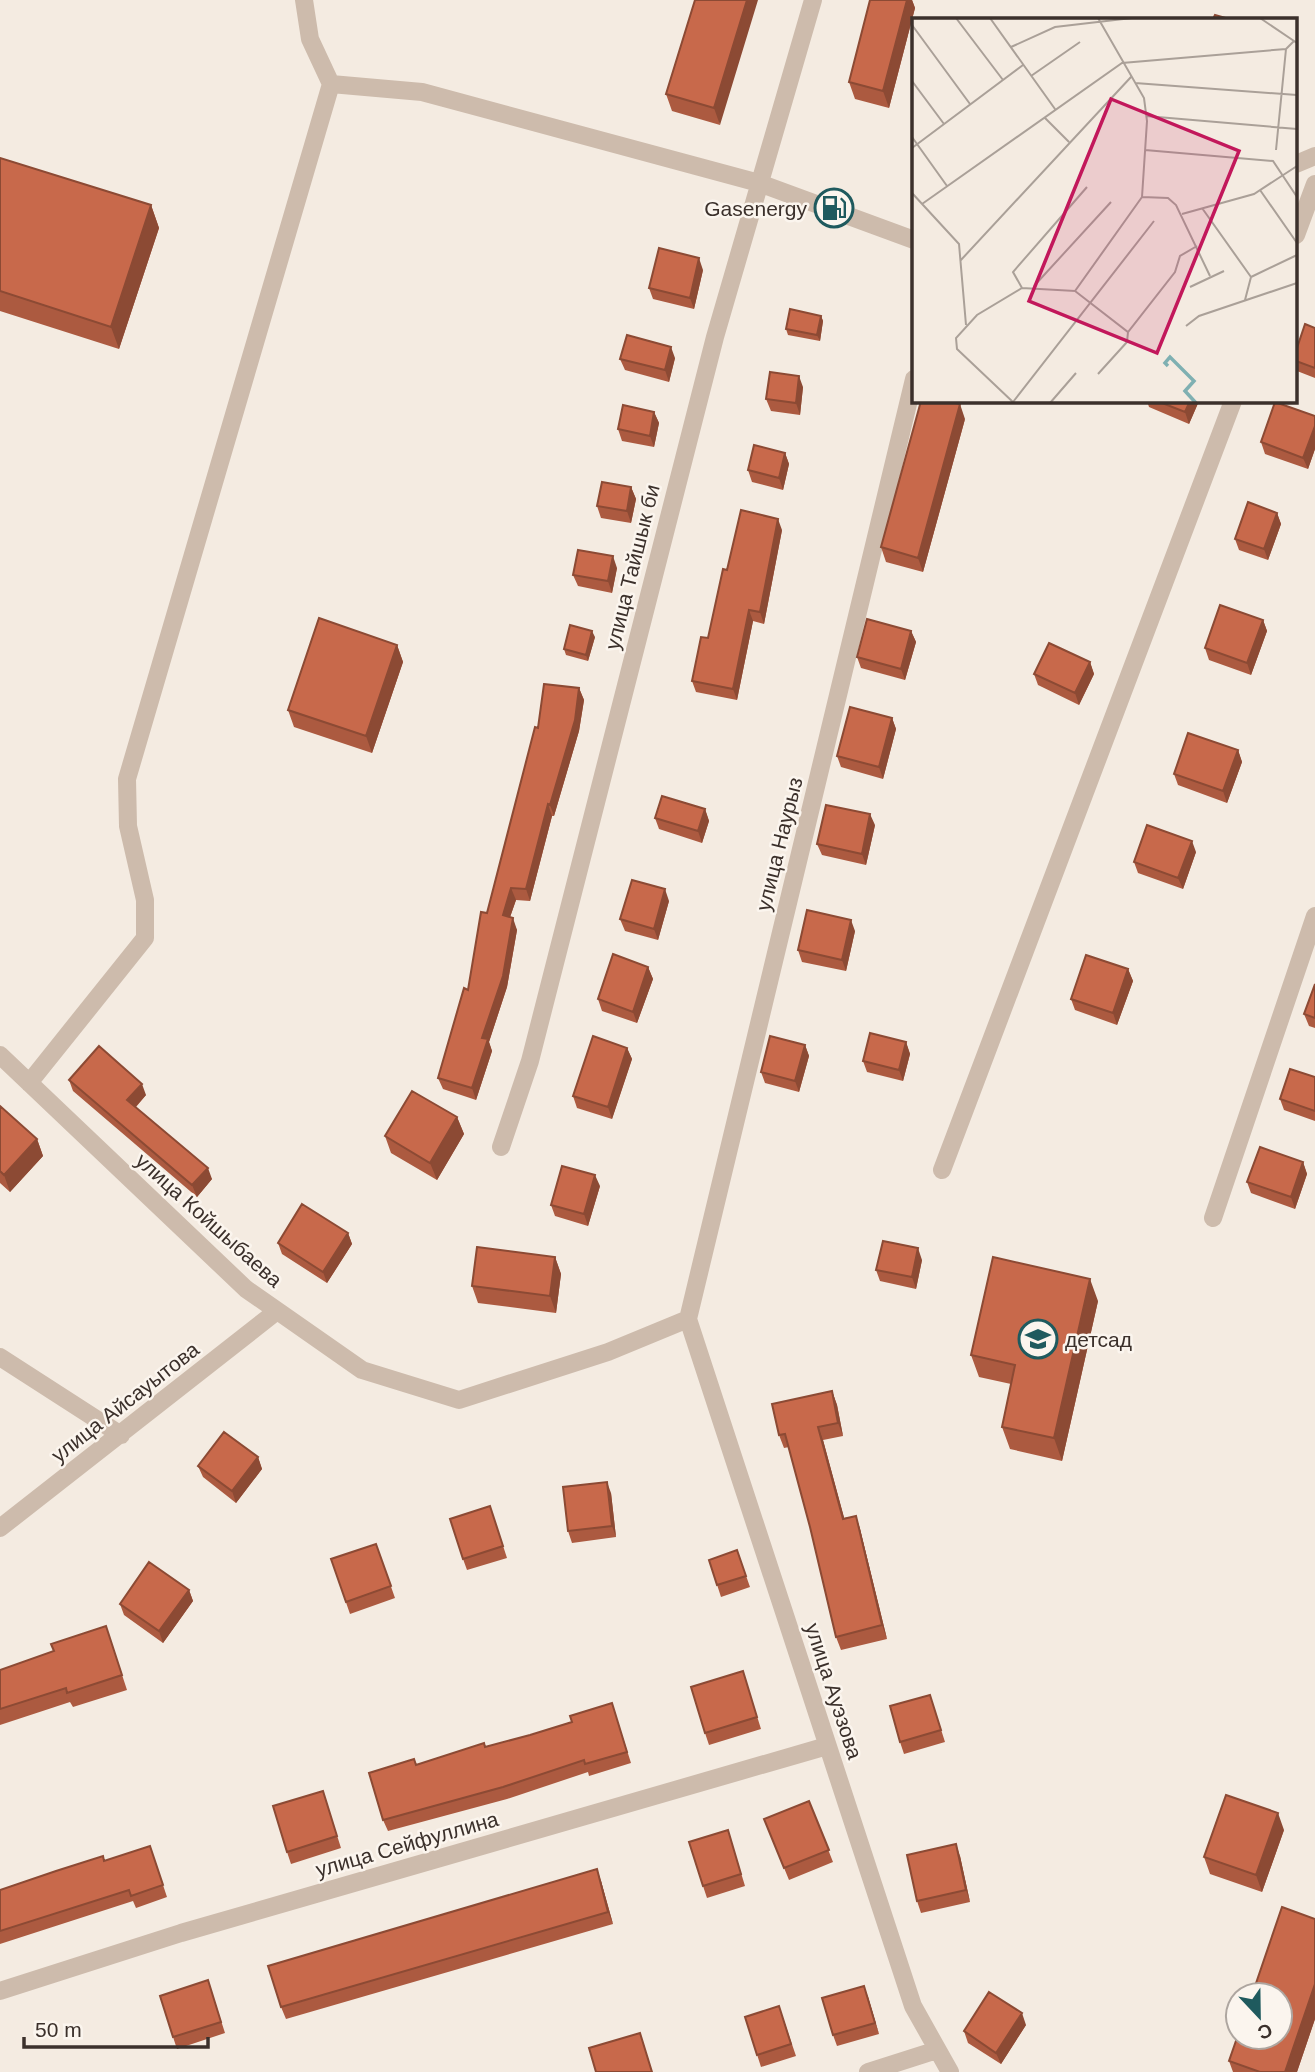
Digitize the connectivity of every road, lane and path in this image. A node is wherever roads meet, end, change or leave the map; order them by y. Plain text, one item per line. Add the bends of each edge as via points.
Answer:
1 (304, 0) edge
2 (813, 0) edge
3 (331, 84) junction
4 (1315, 156) edge
5 (1298, 162) edge
6 (760, 183) junction
7 (1315, 184) edge
8 (1298, 230) edge
9 (912, 239) edge
10 (912, 387) edge
11 (1233, 402) edge
12 (1315, 916) edge
13 (0, 1055) edge
14 (29, 1083) junction
15 (501, 1147) dead end
16 (942, 1170) dead end
17 (1213, 1218) dead end
18 (277, 1311) junction
19 (688, 1319) junction
20 (0, 1357) edge
21 (121, 1435) junction
22 (0, 1528) edge
23 (828, 1746) junction
24 (0, 1992) edge
25 (937, 2050) junction
26 (868, 2072) edge
27 (950, 2072) edge

1 - 3 street via 310,38
2 - 6 street, улица Тайшык би
3 - 6 street via 422,92
3 - 14 street via 127,779 128,826 145,900 145,938
4 - 5 street
6 - 9 street
6 - 15 street, улица Тайшык би via 715,337 530,1061
7 - 8 street
10 - 19 street, улица Наурыз
11 - 16 street
12 - 17 street
13 - 14 street, улица Койшыбаева
14 - 18 street, улица Койшыбаева via 246,1289
18 - 19 street, улица Койшыбаева via 362,1370 459,1400 608,1352
18 - 21 street, улица Айсауытова
19 - 23 street, улица Ауэзова
20 - 21 street
21 - 22 street, улица Айсауытова
23 - 24 street, улица Сейфуллина via 181,1933
23 - 25 street, улица Ауэзова via 913,2006
25 - 26 street
25 - 27 street, улица Ауэзова

